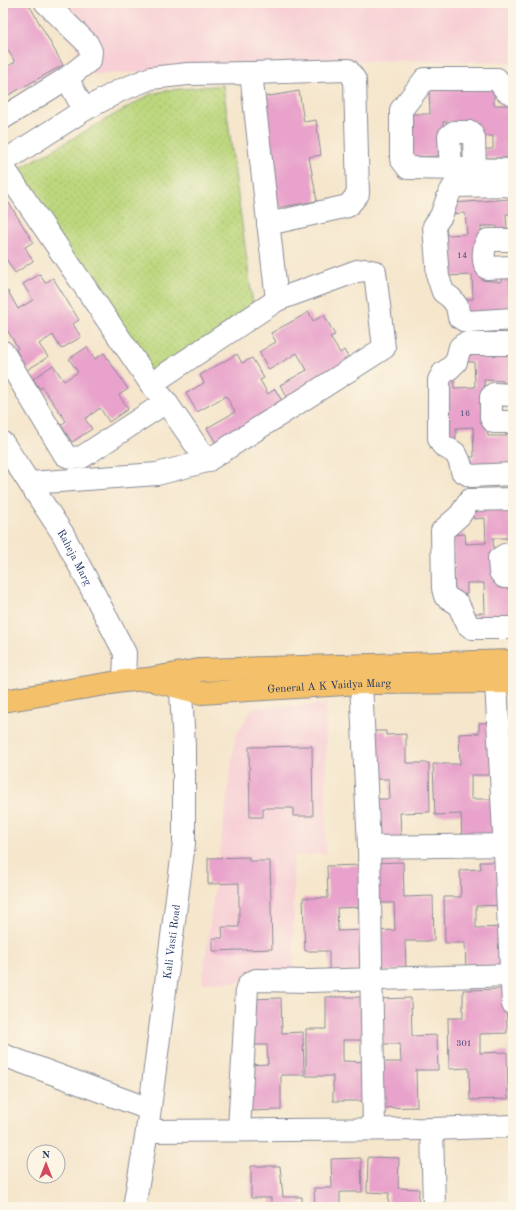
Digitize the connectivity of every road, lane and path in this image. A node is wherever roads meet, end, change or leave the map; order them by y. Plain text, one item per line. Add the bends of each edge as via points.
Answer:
1 (46, 3) edge
2 (251, 73) junction
3 (67, 78) junction
4 (513, 94) edge
5 (84, 110) junction
6 (3, 118) edge
7 (451, 169) junction
8 (475, 169) junction
9 (513, 170) edge
10 (5, 173) edge
11 (513, 187) edge
12 (268, 224) junction
13 (513, 240) edge
14 (513, 267) edge
15 (277, 300) junction
16 (513, 319) edge
17 (513, 344) edge
18 (3, 352) edge
19 (151, 384) junction
20 (513, 395) edge
21 (166, 402) junction
22 (513, 422) edge
23 (3, 443) edge
24 (207, 461) junction
25 (513, 474) edge
26 (30, 483) junction
27 (513, 499) edge
28 (513, 554) edge
29 (513, 577) edge
30 (513, 628) edge
31 (513, 661) edge
32 (124, 681) junction
33 (180, 681) junction
34 (504, 682) edge
35 (361, 683) junction
36 (3, 701) edge
37 (509, 845) edge
38 (369, 847) junction
39 (512, 975) edge
40 (372, 979) junction
41 (513, 1004) edge
42 (3, 1056) edge
43 (150, 1109) junction
44 (513, 1126) edge
45 (374, 1129) junction
46 (432, 1129) junction
47 (239, 1130) junction
48 (147, 1131) junction
49 (134, 1207) edge
50 (434, 1207) edge

1 - 3 street via 92,51 90,60
2 - 5 street via 188,74 151,78 119,91
2 - 12 street
2 - 12 street via 348,70 355,80 358,194 348,206
3 - 5 street
3 - 6 street
4 - 7 street via 506,91 497,79 425,79 418,87 401,110 401,159 408,168
5 - 10 street
7 - 8 street
7 - 8 street via 449,136 454,132 471,132 474,138
8 - 9 street
10 - 19 street
11 - 16 street via 454,186 434,226 438,277 443,292 457,306 459,317 467,322
12 - 15 street
13 - 14 street via 488,240 485,244 484,264 487,268
15 - 19 street
15 - 24 street via 357,271 375,272 384,348
17 - 25 street via 464,344 460,348 456,362 439,380 439,438 442,445 454,453 462,471 471,476
18 - 21 street via 65,455 72,458 82,457
19 - 21 street
20 - 22 street via 494,394 491,398 491,418 494,422
21 - 24 street
23 - 26 street, Raheja Marg
24 - 26 street via 157,474
26 - 32 street, Raheja Marg via 63,534 125,653
27 - 30 street via 470,500 460,515 442,532 445,596 458,604 472,628
28 - 29 street via 505,554 499,559 500,572 504,577
31 - 33 main road, General A K Vaidya Marg via 199,670
32 - 33 main road, General A K Vaidya Marg
32 - 36 main road, General A K Vaidya Marg
33 - 35 main road, General A K Vaidya Marg via 201,693
33 - 43 street, Kali Vasti Road via 184,746 184,843
34 - 35 main road, General A K Vaidya Marg
34 - 37 street
35 - 38 street
37 - 38 street
37 - 39 street
38 - 40 street
39 - 40 street
39 - 41 street
40 - 45 street
40 - 47 street via 256,980 250,983 247,988
42 - 43 street
43 - 48 street, Kali Vasti Road
44 - 46 street
45 - 46 street
45 - 47 street
46 - 50 street
47 - 48 street
48 - 49 street, Kali Vasti Road

